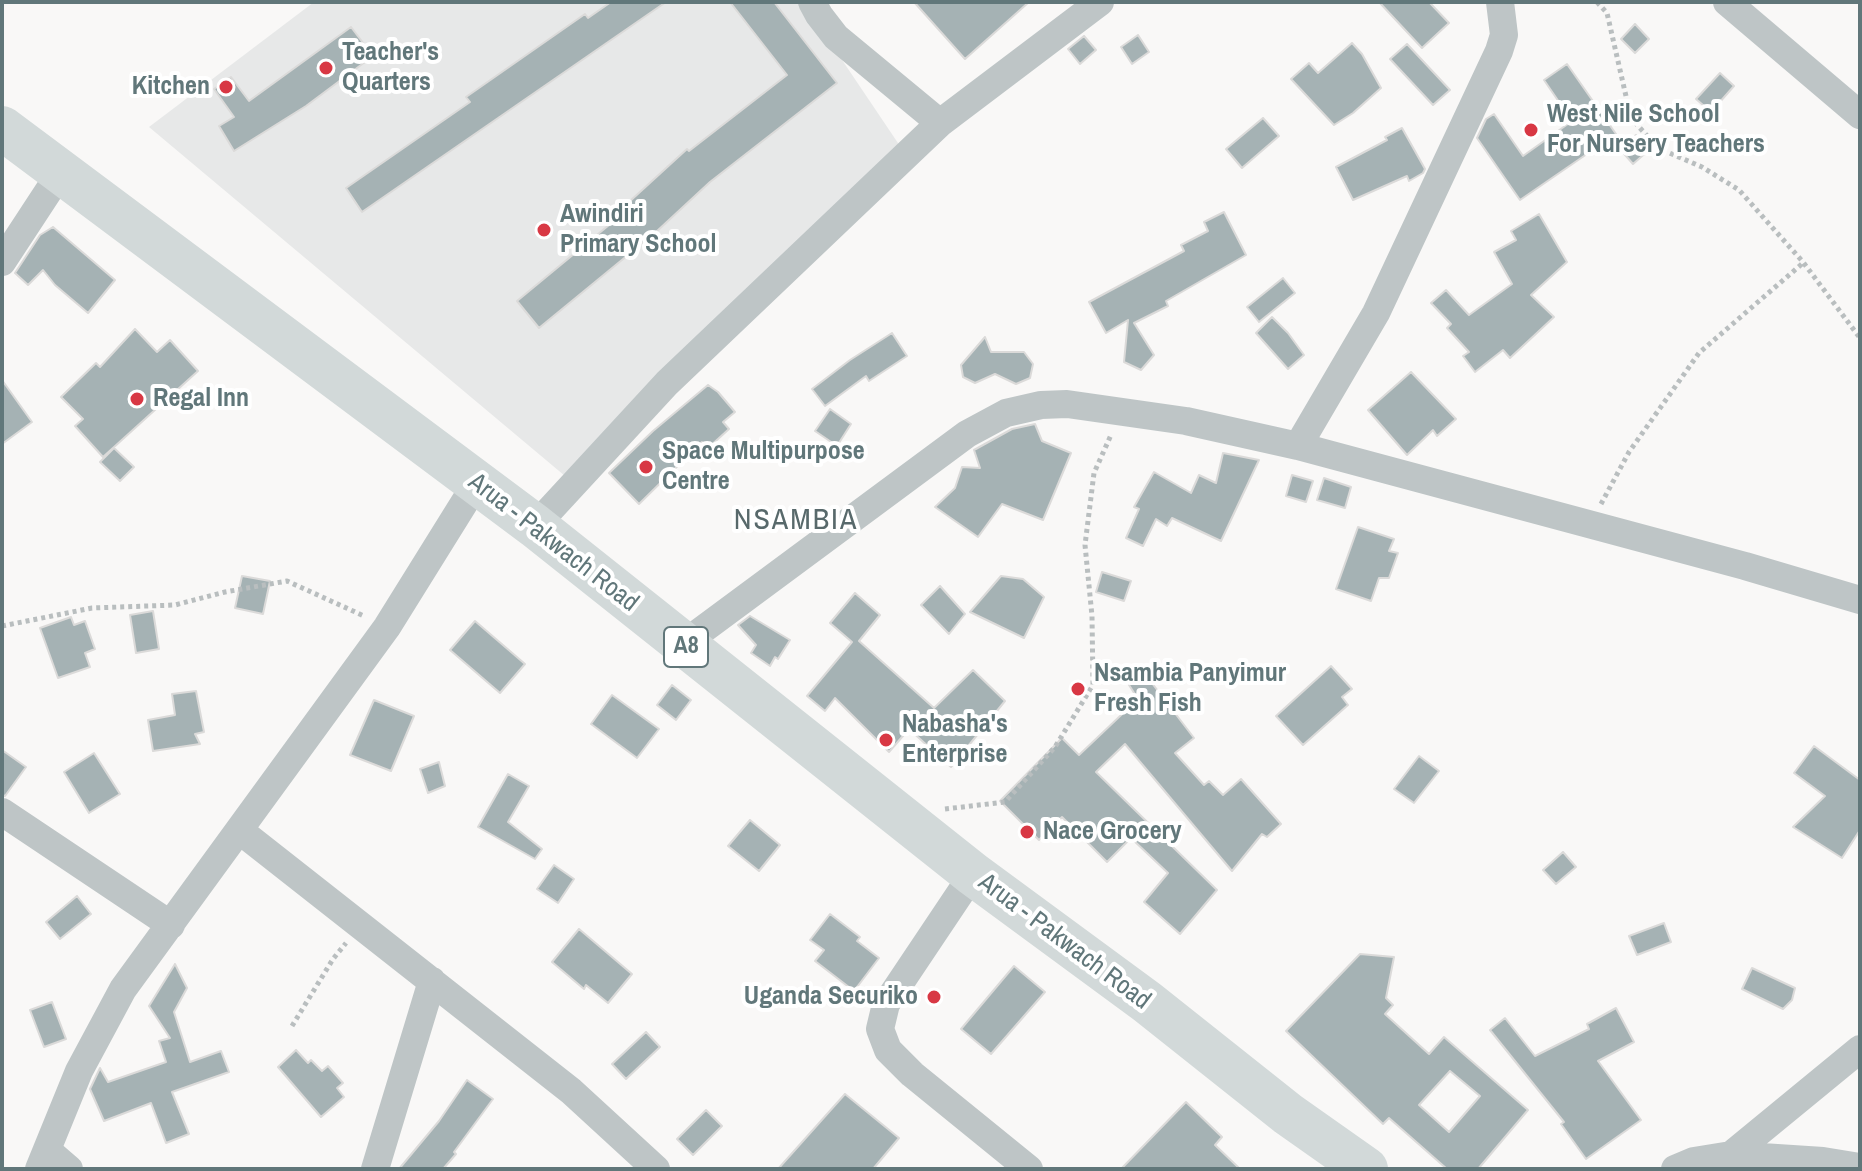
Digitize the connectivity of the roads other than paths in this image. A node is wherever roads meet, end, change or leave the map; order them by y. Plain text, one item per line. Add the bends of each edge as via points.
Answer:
1 (812, 2) edge
2 (1100, 2) edge
3 (1500, 2) edge
4 (1727, 2) edge
5 (1860, 115) edge
6 (940, 123) junction
7 (2, 128) edge
8 (61, 172) junction
9 (2, 262) edge
10 (1298, 446) junction
11 (476, 484) junction
12 (535, 526) junction
13 (1860, 600) edge
14 (682, 645) junction
15 (2, 812) edge
16 (239, 830) junction
17 (973, 874) junction
18 (171, 925) junction
19 (432, 981) junction
20 (1860, 1049) edge
21 (1731, 1155) junction
22 (43, 1159) edge
23 (1860, 1167) edge
24 (1363, 1168) edge
25 (69, 1169) edge
26 (375, 1169) edge
27 (656, 1169) edge
28 (1029, 1169) edge
29 (1675, 1169) edge

1 - 6 street via 836,37
2 - 6 street
3 - 10 street via 1504,35 1488,75 1376,313
4 - 5 street
6 - 12 street via 667,383
7 - 8 main road, Arua - Pakwach Road / A8
8 - 9 street
8 - 11 main road, Arua - Pakwach Road / A8
10 - 13 street
10 - 14 street via 1186,421 1067,404 1006,413 967,434
11 - 12 main road, Arua - Pakwach Road / A8
11 - 16 street via 387,627
12 - 14 main road, Arua - Pakwach Road / A8
14 - 17 main road, Arua - Pakwach Road / A8
15 - 18 street
16 - 18 street
16 - 19 street
17 - 24 main road, Arua - Pakwach Road / A8
17 - 28 street via 886,1004 880,1029 888,1050 912,1074
18 - 22 street via 123,989 79,1071
19 - 26 street
19 - 27 street via 571,1091
20 - 21 street
21 - 23 street
21 - 29 street
22 - 25 street

